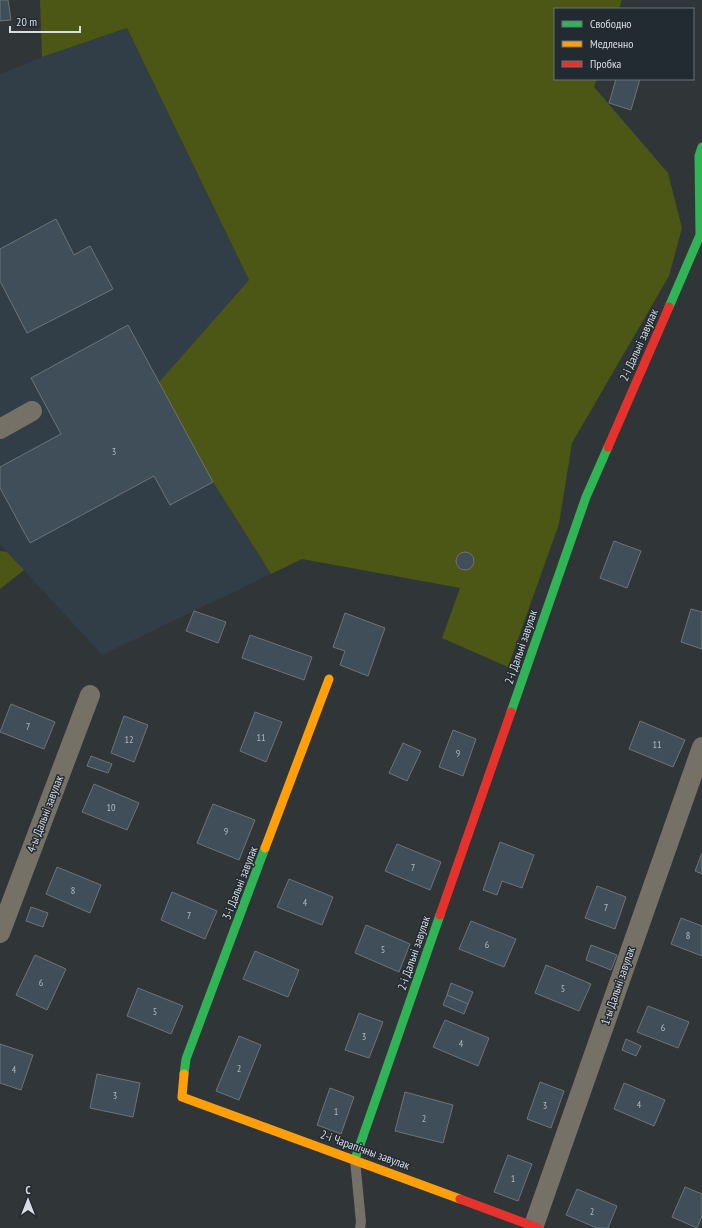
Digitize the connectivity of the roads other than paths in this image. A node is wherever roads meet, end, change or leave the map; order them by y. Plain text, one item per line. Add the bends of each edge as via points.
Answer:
1 (702, 146) edge
2 (32, 411) dead end
3 (0, 429) edge
4 (329, 679) dead end
5 (90, 695) dead end
6 (702, 747) edge
7 (0, 933) edge
8 (182, 1097) joint
9 (355, 1159) junction
10 (536, 1226) edge
11 (360, 1228) edge

1 - 9 street, 2-і Дальні завулак via 699,156 700,235 586,497
2 - 3 street
4 - 8 street, 3-і Дальні завулак via 186,1059
5 - 7 street, 4-ы Дальні завулак
6 - 10 street, 1-ы Дальні завулак
8 - 9 street, 2-і Чарапічны завулак
9 - 10 street, 2-і Чарапічны завулак
9 - 11 lane

